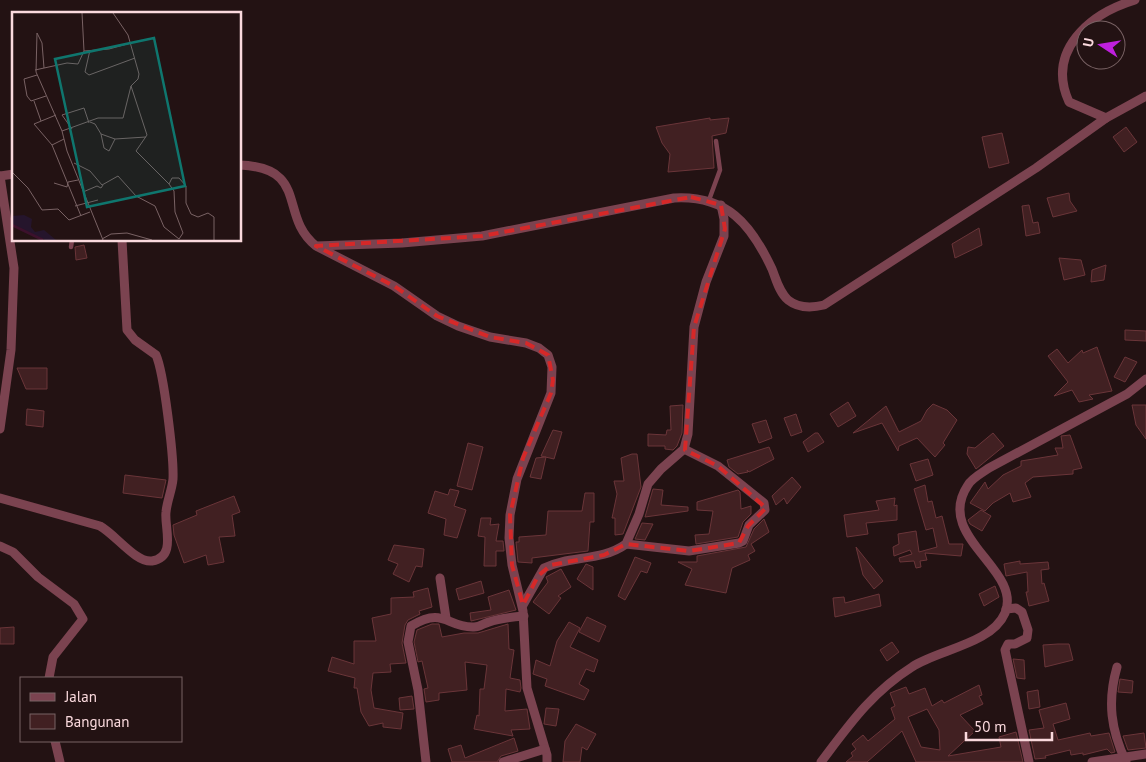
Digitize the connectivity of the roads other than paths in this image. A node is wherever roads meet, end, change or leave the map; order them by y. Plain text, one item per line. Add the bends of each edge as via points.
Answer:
1 (1134, 0) edge
2 (1146, 96) edge
3 (1106, 118) junction
4 (716, 141) dead end
5 (241, 165) edge
6 (0, 176) edge
7 (709, 200) junction
8 (721, 205) junction
9 (72, 241) edge
10 (122, 241) edge
11 (316, 246) junction
12 (72, 247) dead end
13 (1146, 379) edge
14 (0, 429) edge
15 (684, 449) junction
16 (0, 498) edge
17 (626, 544) junction
18 (0, 546) edge
19 (440, 578) dead end
20 (522, 605) junction
21 (1006, 610) junction
22 (524, 616) junction
23 (446, 618) junction
24 (1117, 667) dead end
25 (49, 677) edge
26 (55, 742) edge
27 (545, 749) junction
28 (1146, 754) edge
29 (1125, 760) edge
30 (60, 762) edge
31 (426, 762) edge
32 (503, 762) edge
33 (547, 762) edge
34 (821, 762) edge
35 (1029, 762) edge
36 (1092, 762) edge

1 - 3 street via 1096,17 1076,36 1063,69 1063,88 1069,102
2 - 3 street
3 - 8 street via 1036,168 824,305 813,308 789,300 782,293 760,244 738,217
4 - 7 lane via 720,170
5 - 11 street via 258,166 283,180 292,195 302,233
6 - 14 street via 14,268 11,350
7 - 8 street
7 - 11 street via 674,198 482,236 433,242
8 - 15 street via 724,236 706,282 694,328 688,434
9 - 12 lane
10 - 16 street via 127,330 156,355 164,392 173,476 165,515 169,541 164,554 158,559 145,561 100,526
11 - 20 street via 394,286 437,316 490,337 526,343 548,356 553,380 551,393 523,458 510,515 512,566
13 - 21 street via 1127,394 989,468 969,483 960,500 965,531 999,577 1007,597
15 - 17 street via 648,484
15 - 17 street via 718,466 764,503 765,510 748,525 743,541 739,543 689,550
17 - 20 street via 604,555 544,568
18 - 25 street via 13,552 38,577 74,604 83,619 54,657
19 - 23 street
20 - 22 street
21 - 34 street via 998,624 983,636 914,666 889,683 848,725
21 - 35 street via 1016,608 1022,612 1028,630 1027,638 1008,644 1005,650
22 - 23 street via 488,622 476,628 457,625
22 - 27 street via 527,688
23 - 31 street via 423,620 412,626 409,633
24 - 29 street via 1111,703 1117,747
26 - 30 street
27 - 32 street
27 - 33 street
28 - 29 street
29 - 36 street

